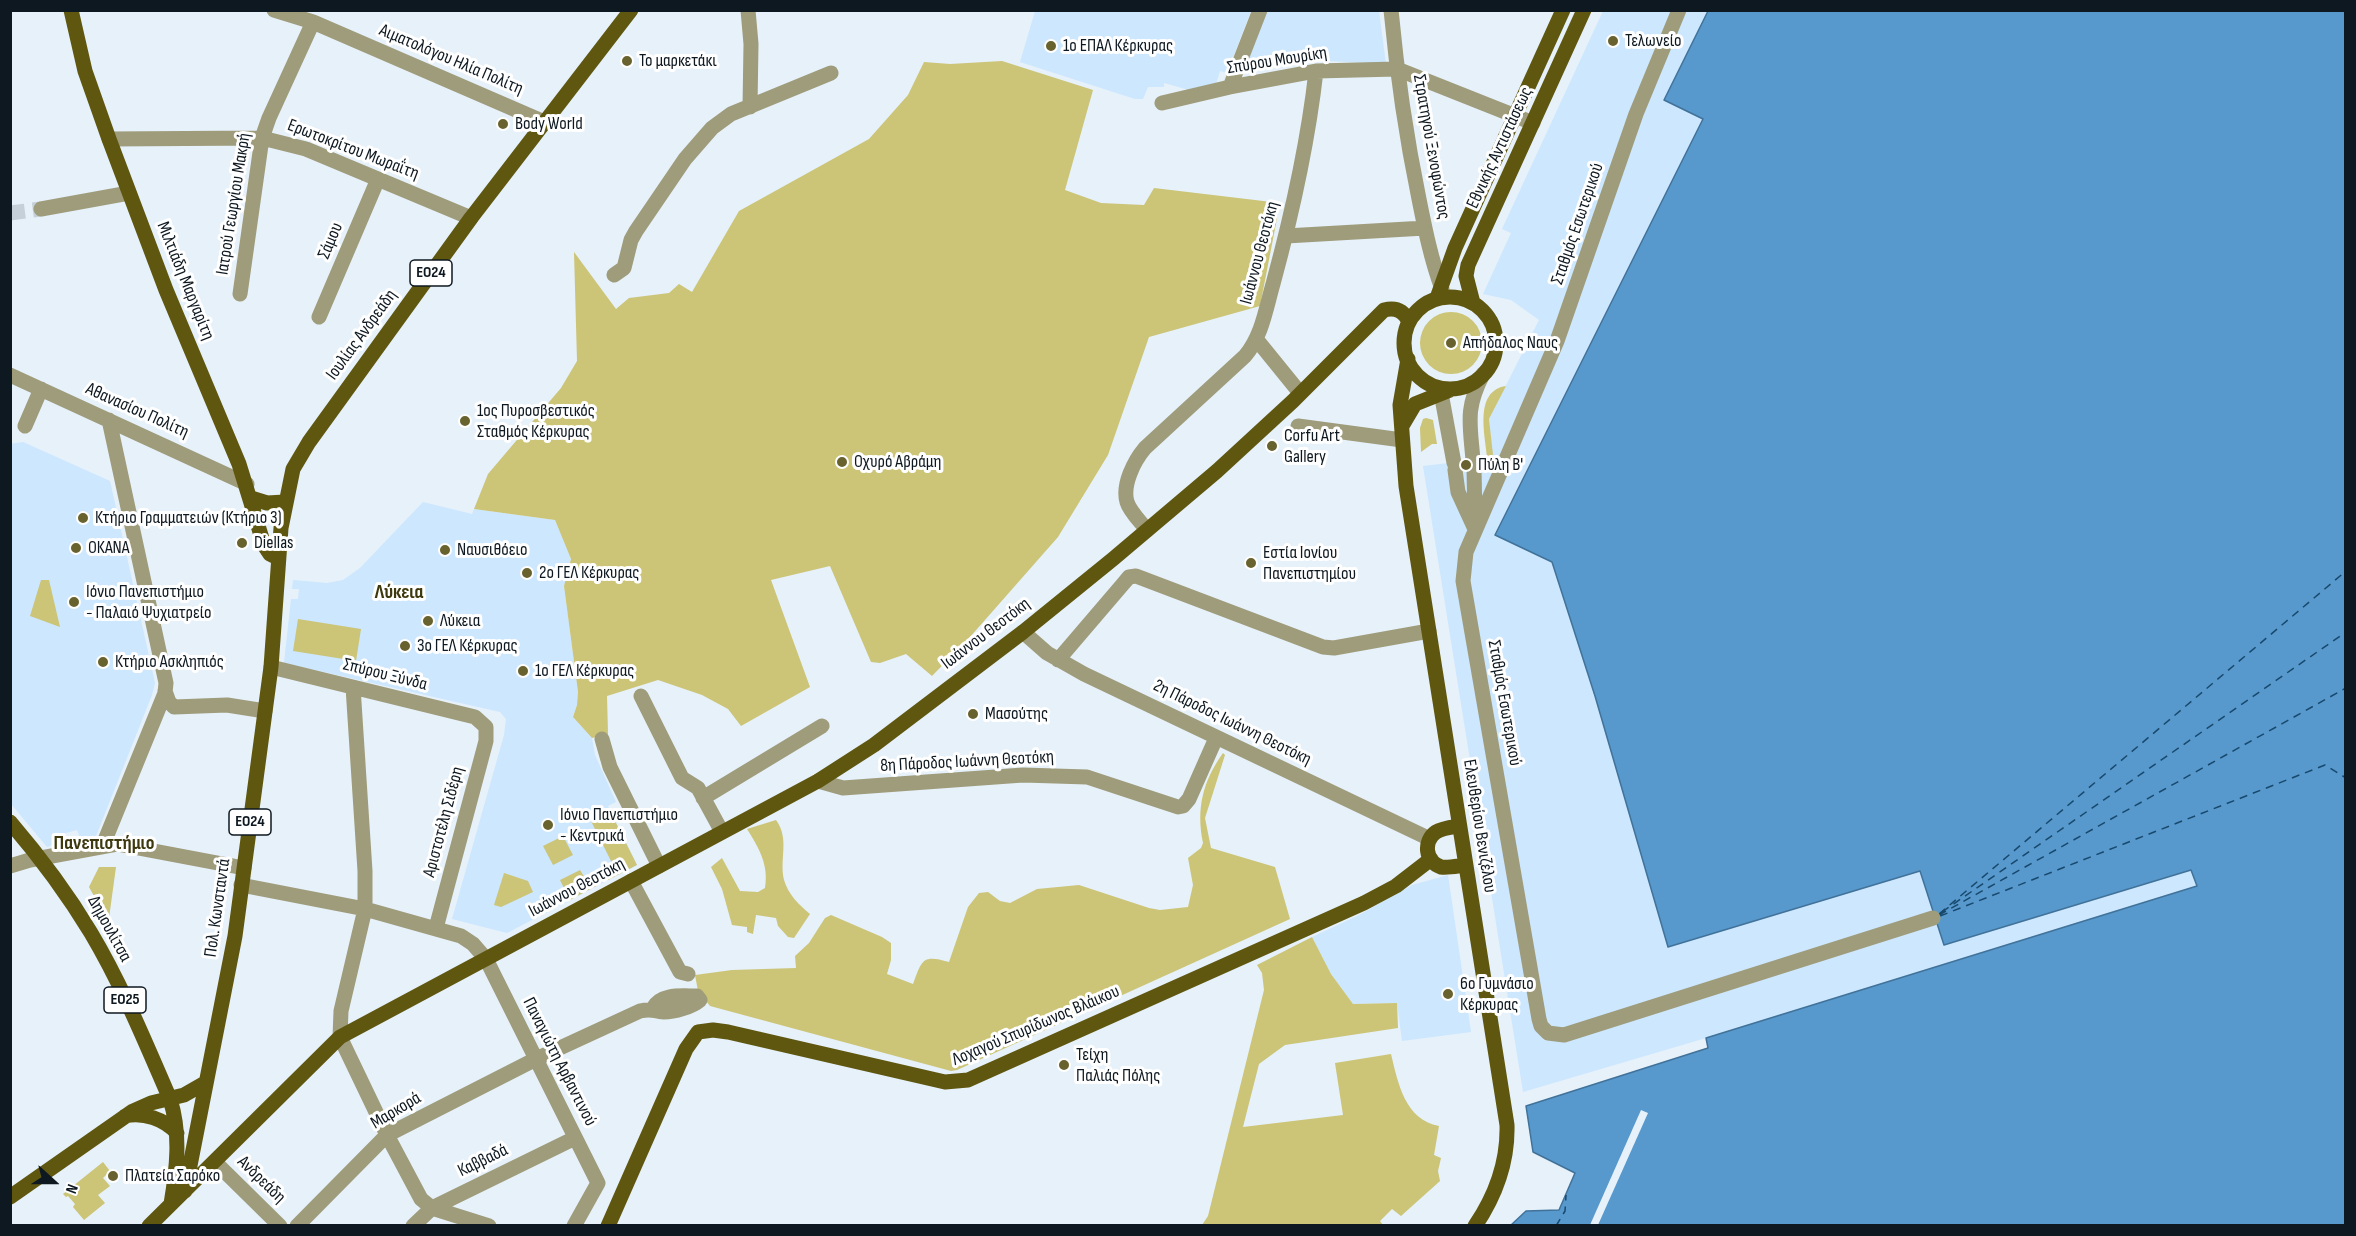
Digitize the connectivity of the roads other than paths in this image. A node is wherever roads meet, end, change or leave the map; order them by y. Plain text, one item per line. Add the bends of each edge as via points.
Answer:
1 (71, 10) edge
2 (274, 10) edge
3 (631, 10) edge
4 (748, 10) edge
5 (1260, 10) edge
6 (1391, 10) edge
7 (1563, 10) edge
8 (1584, 10) edge
9 (1679, 10) edge
10 (313, 22) junction
11 (1397, 69) junction
12 (1316, 71) junction
13 (831, 73) dead end
14 (1230, 87) junction
15 (1162, 103) dead end
16 (750, 107) junction
17 (1514, 116) junction
18 (544, 122) junction
19 (1533, 123) junction
20 (262, 138) junction
21 (109, 139) junction
22 (378, 179) junction
23 (129, 193) junction
24 (41, 209) tunnel mouth
25 (471, 218) junction
26 (1425, 228) junction
27 (1286, 236) junction
28 (614, 275) dead end
29 (240, 294) dead end
30 (1439, 294) junction
31 (1473, 303) junction
32 (319, 317) dead end
33 (1409, 322) junction
34 (1257, 340) junction
35 (1408, 358) junction
36 (1483, 374) junction
37 (10, 375) edge
38 (41, 389) junction
39 (1448, 390) junction
40 (1300, 393) junction
41 (109, 420) junction
42 (25, 426) dead end
43 (1298, 426) dead end
44 (1402, 433) junction
45 (249, 491) junction
46 (285, 502) junction
47 (1475, 529) junction
48 (1147, 530) junction
49 (278, 558) junction
50 (1429, 631) junction
51 (1023, 632) junction
52 (1058, 660) junction
53 (271, 667) junction
54 (353, 687) junction
55 (165, 692) junction
56 (641, 696) dead end
57 (265, 711) junction
58 (822, 726) dead end
59 (486, 727) joint
60 (1216, 738) junction
61 (602, 739) dead end
62 (818, 781) junction
63 (703, 798) junction
64 (10, 822) edge
65 (1459, 826) junction
66 (722, 832) junction
67 (1430, 838) junction
68 (103, 845) junction
69 (40, 858) junction
70 (1431, 860) junction
71 (1465, 865) junction
72 (10, 866) edge
73 (659, 866) junction
74 (244, 868) junction
75 (631, 881) junction
76 (241, 885) junction
77 (365, 909) junction
78 (1934, 918) dead end
79 (436, 928) junction
80 (486, 959) junction
81 (688, 974) dead end
82 (652, 1008) dead end
83 (340, 1037) junction
84 (536, 1059) junction
85 (205, 1083) junction
86 (170, 1099) junction
87 (125, 1116) junction
88 (177, 1133) junction
89 (387, 1135) junction
90 (575, 1138) junction
91 (215, 1162) junction
92 (185, 1191) junction
93 (10, 1197) edge
94 (171, 1204) junction
95 (432, 1208) junction
96 (149, 1226) edge
97 (280, 1226) edge
98 (297, 1226) edge
99 (413, 1226) edge
100 (489, 1226) edge
101 (574, 1226) edge
102 (608, 1226) edge
103 (1475, 1226) edge

1 - 21 main road, Μιλτιάδη Μαργαρίτη via 85,71
2 - 10 street, Αιματολόγου Ηλία Πολίτη
3 - 18 main road, Ιουλίας Ανδρεάδη / ΕΟ24
4 - 16 street
5 - 14 street
6 - 11 street, Στρατηγού Ξενοφώντος
7 - 17 main road, Εθνικής Αντιστάσεως
8 - 19 main road, Εθνικής Αντιστάσεως
9 - 47 street, Σταθμός Εσωτερικού via 1636,114 1557,341
10 - 18 street, Αιματολόγου Ηλία Πολίτη
10 - 20 street, Ιατρού Γεωργίου Μακρή
11 - 12 street, Σπύρου Μουρίκη
11 - 17 street, Σπύρου Μουρίκη
11 - 26 street, Στρατηγού Ξενοφώντος
12 - 14 street, Σπύρου Μουρίκη
12 - 27 street, Ιωάννου Θεοτόκη via 1307,140
13 - 16 street
14 - 15 street, Σπύρου Μουρίκη
16 - 28 street via 722,120 695,146 636,231 624,268
17 - 19 street, Σπύρου Μουρίκη
17 - 30 main road, Εθνικής Αντιστάσεως via 1455,248
18 - 25 main road, Ιουλίας Ανδρεάδη / ΕΟ24
19 - 31 main road, Εθνικής Αντιστάσεως via 1468,265 1466,276
20 - 21 street, Ερωτοκρίτου Μωραΐτη
20 - 22 street, Ερωτοκρίτου Μωραΐτη via 306,149
20 - 29 street, Ιατρού Γεωργίου Μακρή
21 - 23 main road, Μιλτιάδη Μαργαρίτη
22 - 25 street, Ερωτοκρίτου Μωραΐτη
22 - 32 street, Σάμου
23 - 24 street
23 - 45 main road, Μιλτιάδη Μαργαρίτη
25 - 46 main road, Ιουλίας Ανδρεάδη / ΕΟ24 via 302,452
26 - 27 street
26 - 30 street, Στρατηγού Ξενοφώντος
27 - 34 street, Ιωάννου Θεοτόκη
30 - 31 main road
30 - 33 main road
31 - 36 main road, Εθνικής Αντιστάσεως via 1487,315 1495,334 1494,354
33 - 35 main road via 1405,345
33 - 40 main road, Ιωάννου Θεοτόκη via 1401,311 1384,310
34 - 40 street
34 - 48 street, Ιωάννου Θεοτόκη via 1137,459 1126,499
35 - 39 main road via 1428,383
35 - 44 main road, Ελευθερίου Βενιζέλου via 1401,395
36 - 39 main road via 1468,385
36 - 47 street via 1470,406
37 - 38 street, Αθανασίου Πολίτη
38 - 41 street, Αθανασίου Πολίτη
38 - 42 street
39 - 44 main road via 1415,404
39 - 47 street via 1458,492
40 - 48 main road, Ιωάννου Θεοτόκη
41 - 45 street, Αθανασίου Πολίτη
41 - 55 street via 165,674
43 - 44 street
44 - 50 main road, Ελευθερίου Βενιζέλου via 1406,486
45 - 46 main road via 267,503
45 - 49 main road, Μιλτιάδη Μαργαρίτη via 264,545
46 - 49 main road, Ιουλίας Ανδρεάδη / ΕΟ24
47 - 78 street, Σταθμός Εσωτερικού via 1466,552 1463,581 1544,1030 1564,1035
48 - 51 main road, Ιωάννου Θεοτόκη
49 - 53 main road, Πολ. Κωνσταντά / ΕΟ24
50 - 52 street via 1323,648 1136,576 1129,577
50 - 65 main road, Ελευθερίου Βενιζέλου
51 - 52 street, 2η Πάροδος Ιωάννη Θεοτόκη
51 - 62 main road, Ιωάννου Θεοτόκη via 874,745
52 - 60 street, 2η Πάροδος Ιωάννη Θεοτόκη
53 - 54 street, Σπύρου Ξύνδα
53 - 57 main road, Πολ. Κωνσταντά / ΕΟ24
54 - 59 street, Σπύρου Ξύνδα via 475,717
54 - 77 street
55 - 57 street via 174,707 227,705
55 - 68 street
56 - 63 street via 682,778 696,785
57 - 74 main road, Πολ. Κωνσταντά / ΕΟ24
58 - 63 street
59 - 79 street, Αριστοτέλη Σιδέρη via 486,741
60 - 62 street, 8η Πάροδος Ιωάννη Θεοτόκη via 1189,799 1178,807 1087,777 1023,775 843,788
60 - 67 street, 2η Πάροδος Ιωάννη Θεοτόκη
61 - 73 street via 610,767
62 - 66 main road, Ιωάννου Θεοτόκη
63 - 66 street
64 - 69 main road, Δημουλίτσα / ΕΟ25
65 - 67 main road via 1436,832
65 - 71 main road, Ελευθερίου Βενιζέλου
66 - 73 main road, Ιωάννου Θεοτόκη
67 - 70 main road via 1427,846
68 - 69 street
68 - 74 street via 134,845
69 - 72 street
69 - 86 main road, Δημουλίτσα / ΕΟ25 via 92,935
70 - 71 main road via 1442,867
70 - 102 main road, Λοχαγού Σπυρίδωνος Βλάικου via 1364,903 968,1080 945,1082 746,1035 698,1032 686,1048
71 - 103 main road, Ελευθερίου Βενιζέλου via 1507,1138 1500,1175
73 - 75 main road, Ιωάννου Θεοτόκη
74 - 76 main road, Πολ. Κωνσταντά / ΕΟ24
75 - 80 main road, Ιωάννου Θεοτόκη
75 - 81 street via 680,972
76 - 77 street, Παναγιώτη Αρβαντινού
76 - 85 main road, Πολ. Κωνσταντά / ΕΟ24
77 - 79 street, Παναγιώτη Αρβαντινού
77 - 83 street via 341,1011
79 - 80 street, Παναγιώτη Αρβαντινού via 461,936
80 - 83 main road, Ιωάννου Θεοτόκη
80 - 84 street, Παναγιώτη Αρβαντινού
82 - 84 street, Μαρκορά
83 - 89 street
83 - 91 main road, Ιωάννου Θεοτόκη
84 - 89 street, Μαρκορά
84 - 90 street, Παναγιώτη Αρβαντινού
85 - 86 main road
85 - 92 main road, Πολ. Κωνσταντά / ΕΟ24
86 - 87 main road via 145,1105
86 - 88 main road, ΕΟ25
87 - 88 main road via 149,1117
87 - 93 main road
88 - 94 main road via 178,1161
89 - 95 street via 421,1198
89 - 98 street, Μαρκορά
90 - 95 street, Καββαδά
90 - 101 street, Παναγιώτη Αρβαντινού via 598,1183
91 - 92 main road, Ιωάννου Θεοτόκη
91 - 97 street, Ανδρεάδη
92 - 94 main road
94 - 96 main road
95 - 99 street, Καββαδά
95 - 100 street

